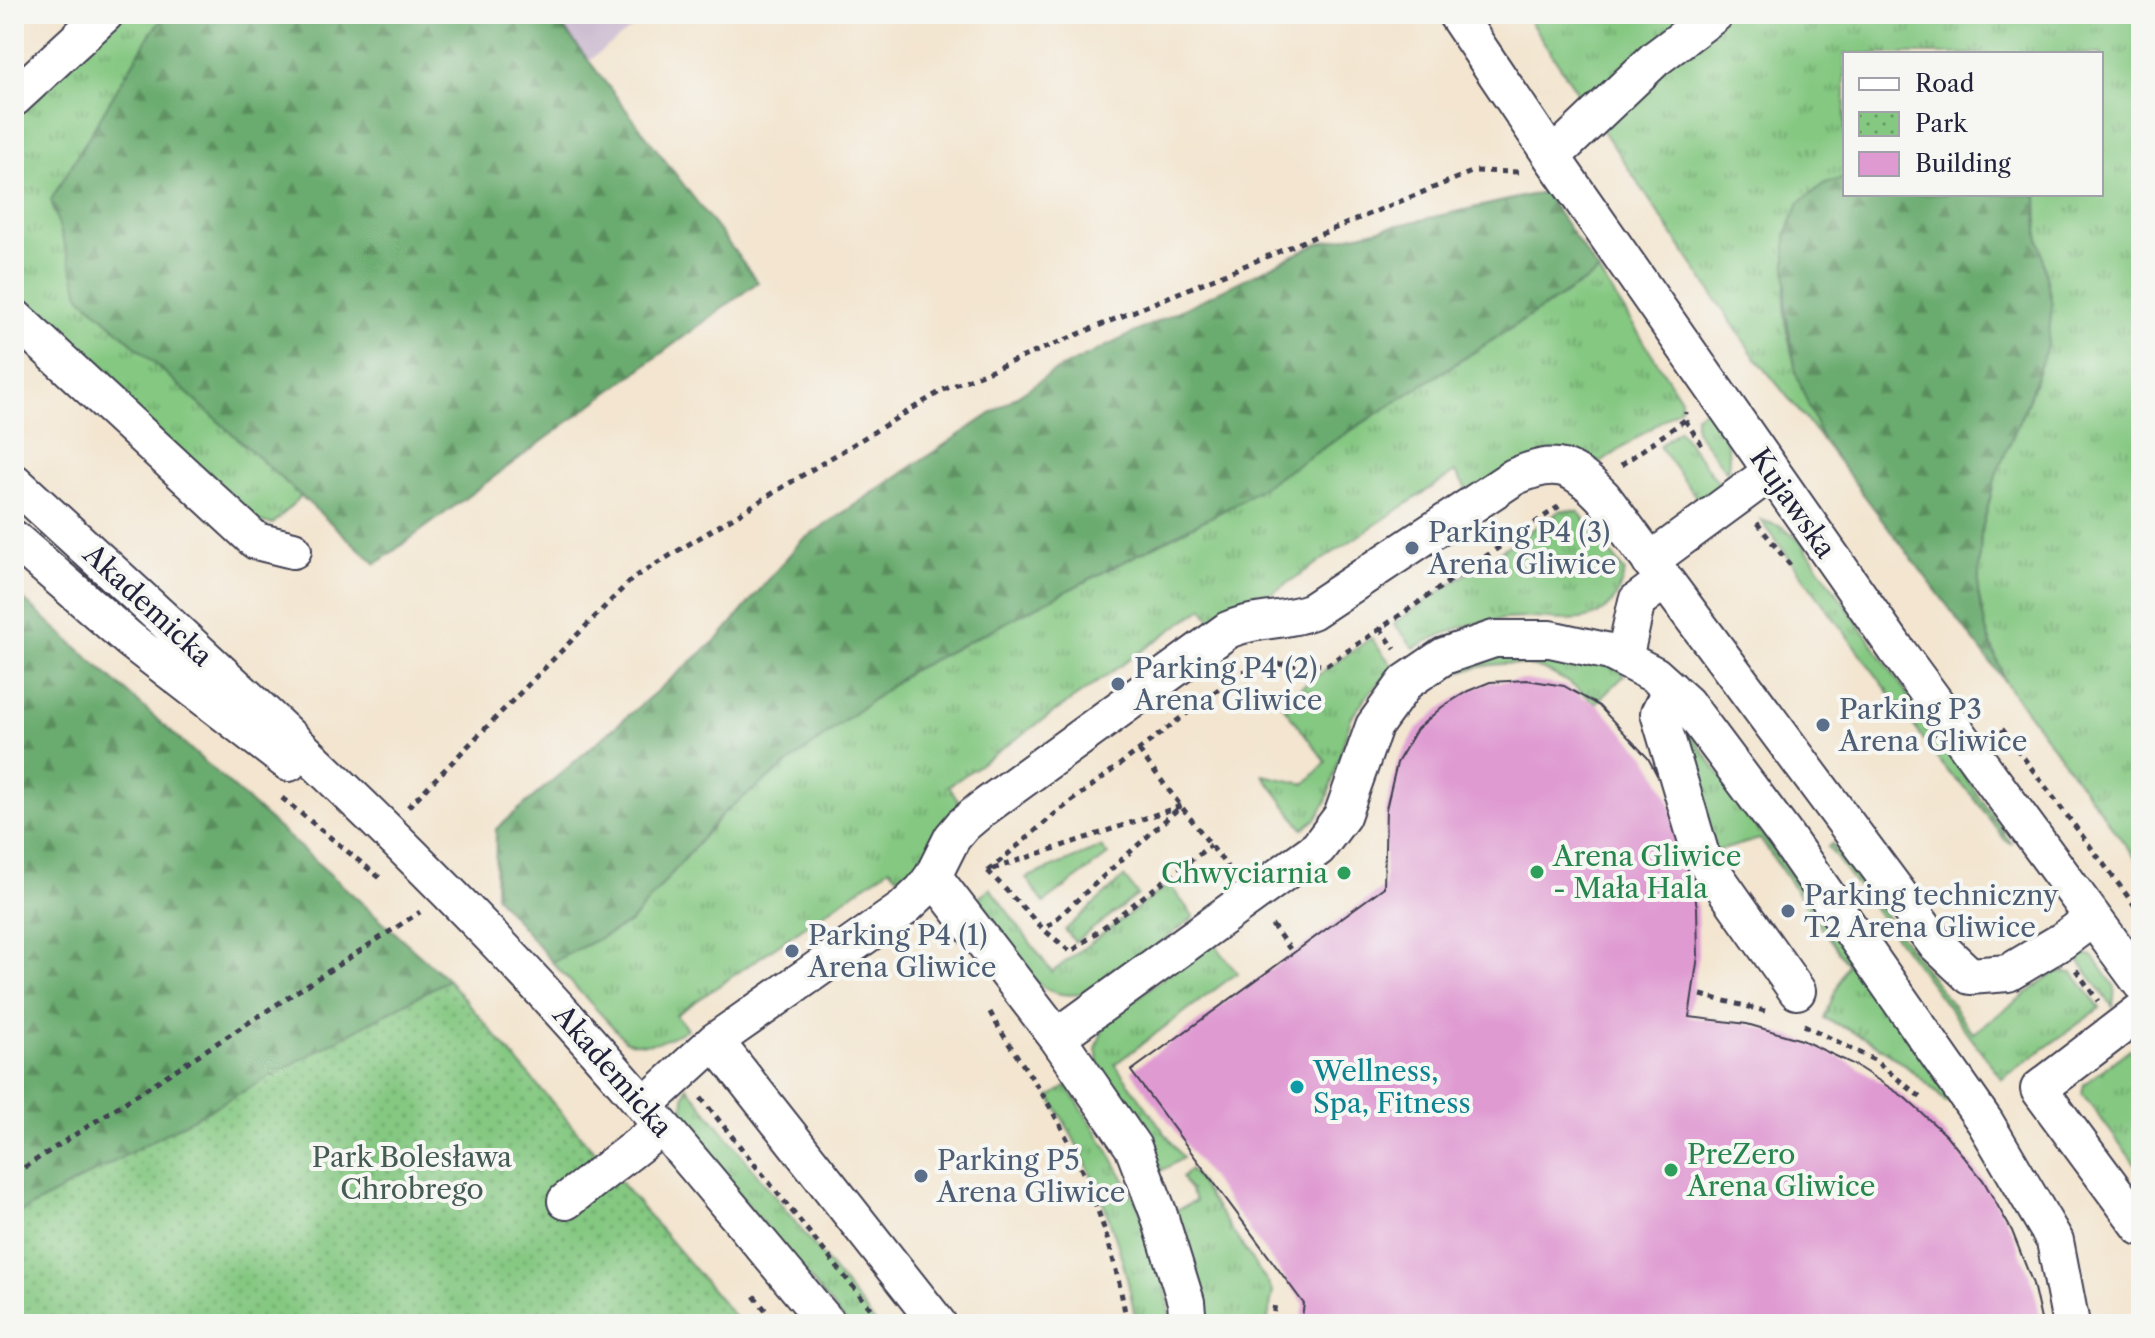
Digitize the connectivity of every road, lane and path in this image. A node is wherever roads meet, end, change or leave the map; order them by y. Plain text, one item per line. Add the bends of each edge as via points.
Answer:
1 (105, 14) edge
2 (1456, 14) edge
3 (1715, 14) edge
4 (14, 98) edge
5 (1552, 157) junction
6 (14, 317) edge
7 (1703, 447) dead end
8 (1621, 465) dead end
9 (1771, 472) junction
10 (14, 482) edge
11 (1573, 496) dead end
12 (1757, 523) dead end
13 (14, 539) edge
14 (293, 550) dead end
15 (1657, 570) junction
16 (1797, 573) dead end
17 (1624, 659) junction
18 (1671, 689) junction
19 (1139, 751) junction
20 (271, 790) dead end
21 (1181, 806) junction
22 (386, 829) junction
23 (1211, 845) junction
24 (1229, 869) dead end
25 (988, 871) junction
26 (933, 876) junction
27 (390, 888) dead end
28 (449, 894) junction
29 (408, 906) dead end
30 (417, 914) junction
31 (2093, 918) junction
32 (428, 925) dead end
33 (1044, 930) junction
34 (2141, 983) edge
35 (1701, 995) dead end
36 (1791, 1010) junction
37 (989, 1011) dead end
38 (2141, 1011) edge
39 (1057, 1037) junction
40 (715, 1041) junction
41 (694, 1089) dead end
42 (1928, 1104) dead end
43 (653, 1116) junction
44 (14, 1174) edge
45 (566, 1201) dead end
46 (2141, 1227) edge
47 (748, 1289) dead end
48 (1275, 1303) dead end
49 (777, 1324) edge
50 (828, 1324) edge
51 (883, 1324) edge
52 (938, 1324) edge
53 (1127, 1324) edge
54 (1188, 1324) edge
55 (1272, 1324) edge
56 (2071, 1324) edge

1 - 4 street
2 - 5 street, Kujawska
3 - 5 street via 1655,59
5 - 9 street, Kujawska
5 - 22 path via 1538,172 1474,171 943,390 633,578
6 - 14 street via 256,541
7 - 8 path via 1685,420
9 - 15 street
9 - 31 street, Kujawska
10 - 22 street, Akademicka
11 - 19 path via 1327,665 1282,664 1241,672
12 - 16 path
13 - 22 street, Akademicka via 130,640 283,759
15 - 17 street via 1637,601
15 - 26 street via 1583,476 1561,467 1526,471 1312,611 1228,630 972,817 952,838
15 - 31 street via 1935,943 1970,976 2008,973
17 - 18 street
17 - 39 street via 1550,639 1494,639 1444,656 1406,682 1374,726 1342,816 1318,848
18 - 36 street via 1659,713 1701,855
18 - 56 street via 1784,834 1985,1122 2055,1241
19 - 21 path
19 - 25 path
20 - 27 path
21 - 23 path
21 - 25 path
21 - 33 path
22 - 28 street, Akademicka
23 - 24 path
23 - 33 path via 1071,952
25 - 33 path
26 - 39 street
26 - 40 street via 903,909
28 - 30 path
28 - 43 street, Akademicka
29 - 30 path
30 - 32 path
30 - 44 path
31 - 34 street, Kujawska
35 - 36 path
36 - 42 path via 1874,1060
37 - 53 path via 1055,1115 1104,1222
38 - 46 street via 2039,1089
39 - 54 street via 1133,1147 1186,1302
40 - 43 street
40 - 52 street
41 - 51 path
43 - 45 street
43 - 50 street, Akademicka
47 - 49 path
48 - 55 path

